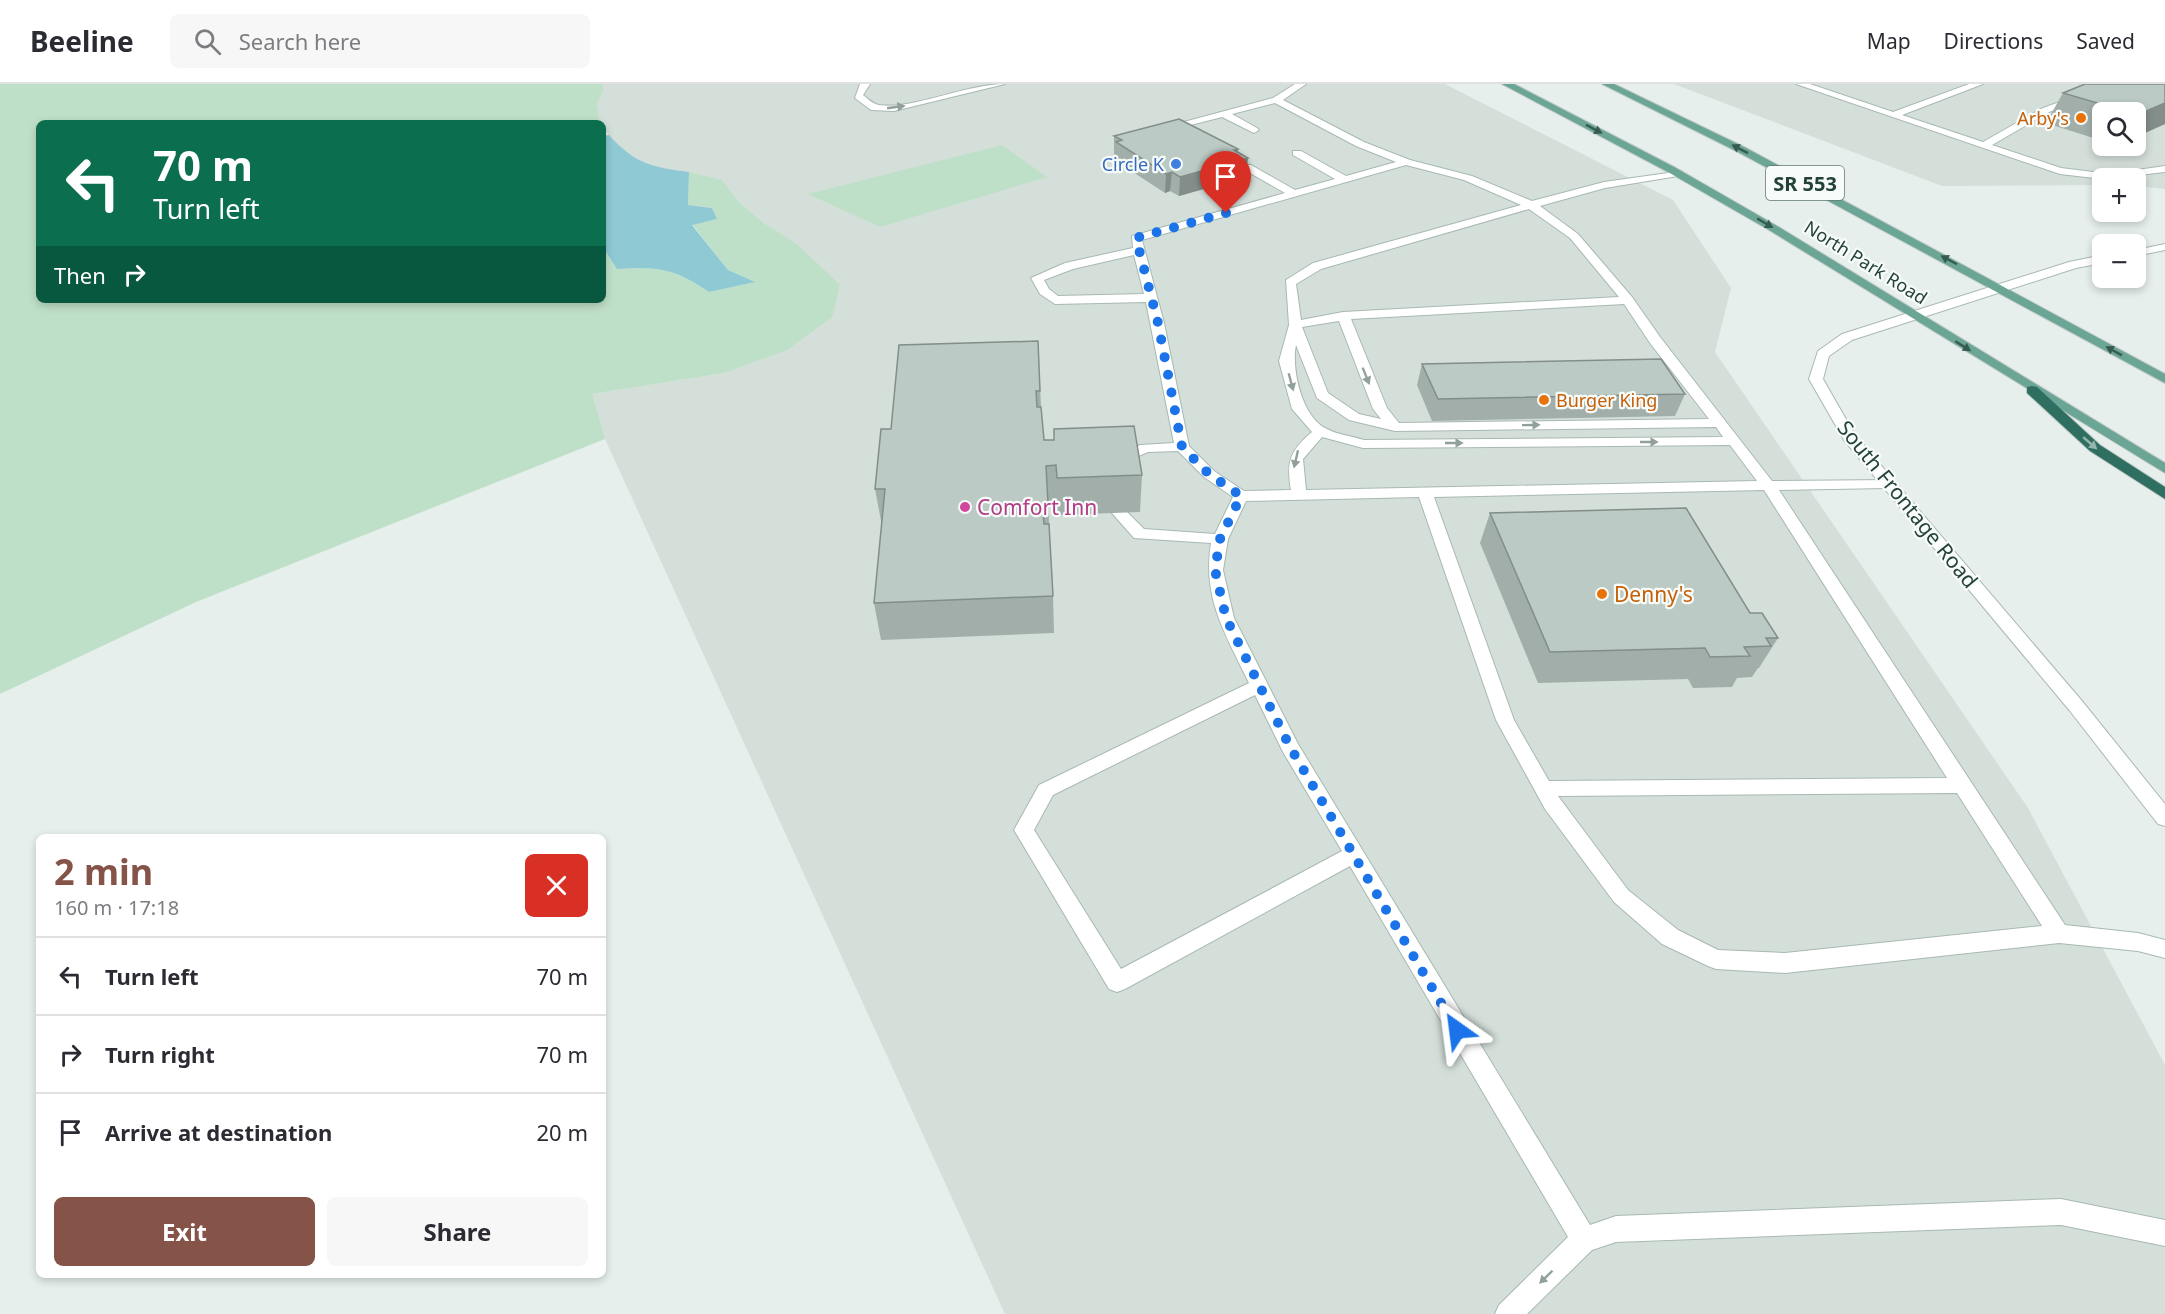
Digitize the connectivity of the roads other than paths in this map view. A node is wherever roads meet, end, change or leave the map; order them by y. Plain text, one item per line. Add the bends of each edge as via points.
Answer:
1 (865, 84) edge
2 (1000, 84) edge
3 (1302, 84) edge
4 (1507, 84) edge
5 (1607, 84) edge
6 (1809, 85) edge
7 (1972, 85) edge
8 (2088, 94) edge
9 (1276, 100) junction
10 (1223, 113) junction
11 (1892, 115) junction
12 (1254, 130) dead end
13 (1194, 137) edge
14 (1983, 146) junction
15 (1297, 153) dead end
16 (1406, 162) junction
17 (1247, 168) dead end
18 (2165, 169) edge
19 (1677, 173) junction
20 (1344, 179) junction
21 (1293, 194) junction
22 (1531, 205) junction
23 (2165, 247) edge
24 (1139, 250) junction
25 (2146, 251) edge
26 (2092, 261) edge
27 (2001, 288) junction
28 (1150, 298) junction
29 (1628, 300) junction
30 (1914, 315) junction
31 (1343, 316) junction
32 (1295, 325) junction
33 (2165, 379) edge
34 (2032, 390) junction
35 (1720, 423) junction
36 (1395, 427) junction
37 (1320, 432) junction
38 (1734, 441) junction
39 (1182, 447) junction
40 (1114, 463) edge
41 (2165, 469) edge
42 (1886, 483) junction
43 (1768, 485) junction
44 (1425, 493) junction
45 (2165, 494) edge
46 (1299, 495) junction
47 (1241, 496) junction
48 (1119, 513) edge
49 (1220, 539) junction
50 (1259, 686) junction
51 (1962, 784) junction
52 (1544, 789) junction
53 (2165, 818) edge
54 (1353, 855) junction
55 (2059, 934) junction
56 (2165, 949) edge
57 (2165, 1233) edge
58 (1584, 1240) junction
59 (1508, 1314) edge

1 -> 2 street via 858,96 874,108 894,108
3 - 9 street
4 -> 19 main road, North Park Road / SR 553
27 -> 5 main road, North Park Road / SR 553 via 1742,150
6 - 11 street
7 - 11 street
8 - 14 street via 2046,110
9 - 10 street
9 - 16 street via 1333,132
10 - 12 street
10 - 13 street via 1174,126
11 - 14 street
14 - 18 street via 2060,171 2109,177
15 - 20 street
16 - 20 street
16 - 22 street via 1468,178
17 - 21 street
19 - 22 street via 1604,185
19 -> 30 main road, North Park Road / SR 553
20 - 21 street
21 - 24 street via 1136,238
22 - 29 street via 1574,236
22 - 32 street via 1317,266 1290,283
23 - 25 street
24 - 28 street
24 - 28 street via 1069,266 1037,278 1054,300
26 - 27 street, South Frontage Road
27 - 30 street, South Frontage Road
33 -> 27 main road, North Park Road / SR 553
28 - 39 street
29 - 31 street
29 - 35 street
30 -> 34 main road, North Park Road / SR 553
30 - 42 street, South Frontage Road via 1847,337 1823,354 1816,379 1849,437
31 - 32 street
31 -> 36 street via 1380,409
32 - 36 street via 1322,395 1354,417
32 -> 37 street via 1286,362 1299,410
34 - 41 main road, North Park Road / SR 553
34 -> 45 highway via 2095,448
36 -> 35 street
35 - 38 street
37 -> 38 street via 1363,444
37 -> 46 street via 1297,450 1294,466
38 - 43 street
39 - 40 street via 1145,448
39 - 47 street via 1209,474
42 - 43 street
42 - 53 street, South Frontage Road via 2076,706
43 - 44 street
43 - 51 street
44 - 46 street
44 - 52 street via 1505,720
46 - 47 street
47 - 49 street
48 - 49 street via 1140,534
49 - 50 street via 1215,570 1226,618
50 - 54 street
50 - 54 street via 1046,790 1024,830 1117,982
51 - 52 street
51 - 55 street
52 - 55 street via 1621,896 1670,937 1716,958 1785,963
54 - 58 street
55 - 56 street via 2138,942
57 - 58 street via 2061,1212 1616,1228
58 -> 59 street

